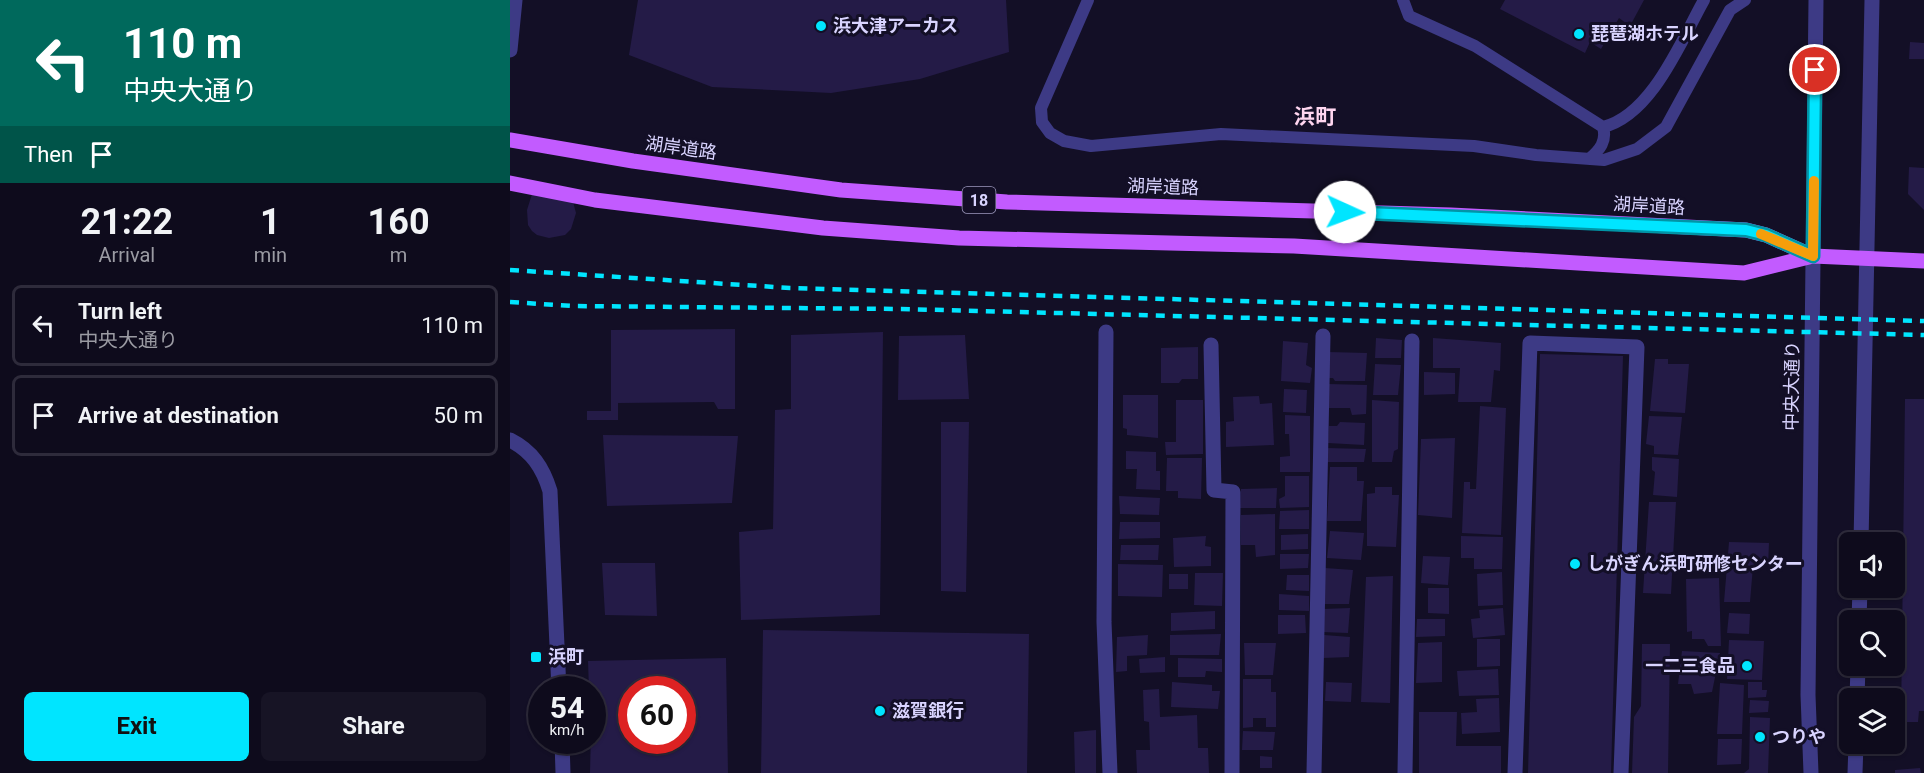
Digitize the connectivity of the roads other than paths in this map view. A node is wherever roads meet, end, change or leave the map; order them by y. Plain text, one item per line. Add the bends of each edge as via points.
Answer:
1 (515, 0) edge
2 (1089, 0) edge
3 (1403, 0) edge
4 (1704, 0) edge
5 (1745, 0) edge
6 (1816, 0) edge
7 (1872, 0) edge
8 (510, 50) edge
9 (1603, 127) junction
10 (510, 140) edge
11 (1589, 159) junction
12 (510, 183) edge
13 (1813, 256) junction
14 (1867, 258) junction
15 (1924, 261) edge
16 (1106, 332) dead end
17 (1323, 336) dead end
18 (1412, 341) dead end
19 (1211, 345) dead end
20 (510, 440) edge
21 (1861, 532) edge
22 (558, 676) edge
23 (562, 754) edge
24 (1856, 754) edge
25 (563, 773) edge
26 (1110, 773) edge
27 (1232, 773) edge
28 (1314, 773) edge
29 (1405, 773) edge
30 (1515, 773) edge
31 (1622, 773) edge
32 (1811, 773) edge
33 (1855, 773) edge

1 - 8 street
2 - 11 lane via 1041,108 1042,122 1050,133 1064,141 1091,146 1221,134 1474,146
3 - 9 lane via 1409,16 1475,46
4 - 9 lane via 1670,62 1640,105 1619,123
5 - 11 lane via 1730,10 1666,127 1637,149 1604,160
6 - 13 street, 中央大通り
7 - 14 street
9 - 11 lane via 1602,146
10 - 13 main road, 湖岸道路 / 18 via 841,190 1007,202 1451,215 1746,230
12 - 13 main road, 湖岸道路 / 18 via 595,200 720,217 959,238 1294,246 1744,273
13 - 14 main road, 湖岸道路 / 18
13 - 32 street, 中央大通り via 1808,695
14 - 15 main road, 湖岸道路 / 18
14 - 21 street
16 - 26 street via 1104,622
17 - 28 street
18 - 29 street
19 - 27 street via 1214,490 1233,492
20 - 22 street via 528,450 544,473 550,491
23 - 25 street
24 - 33 street
30 - 31 street via 1530,343 1637,347

